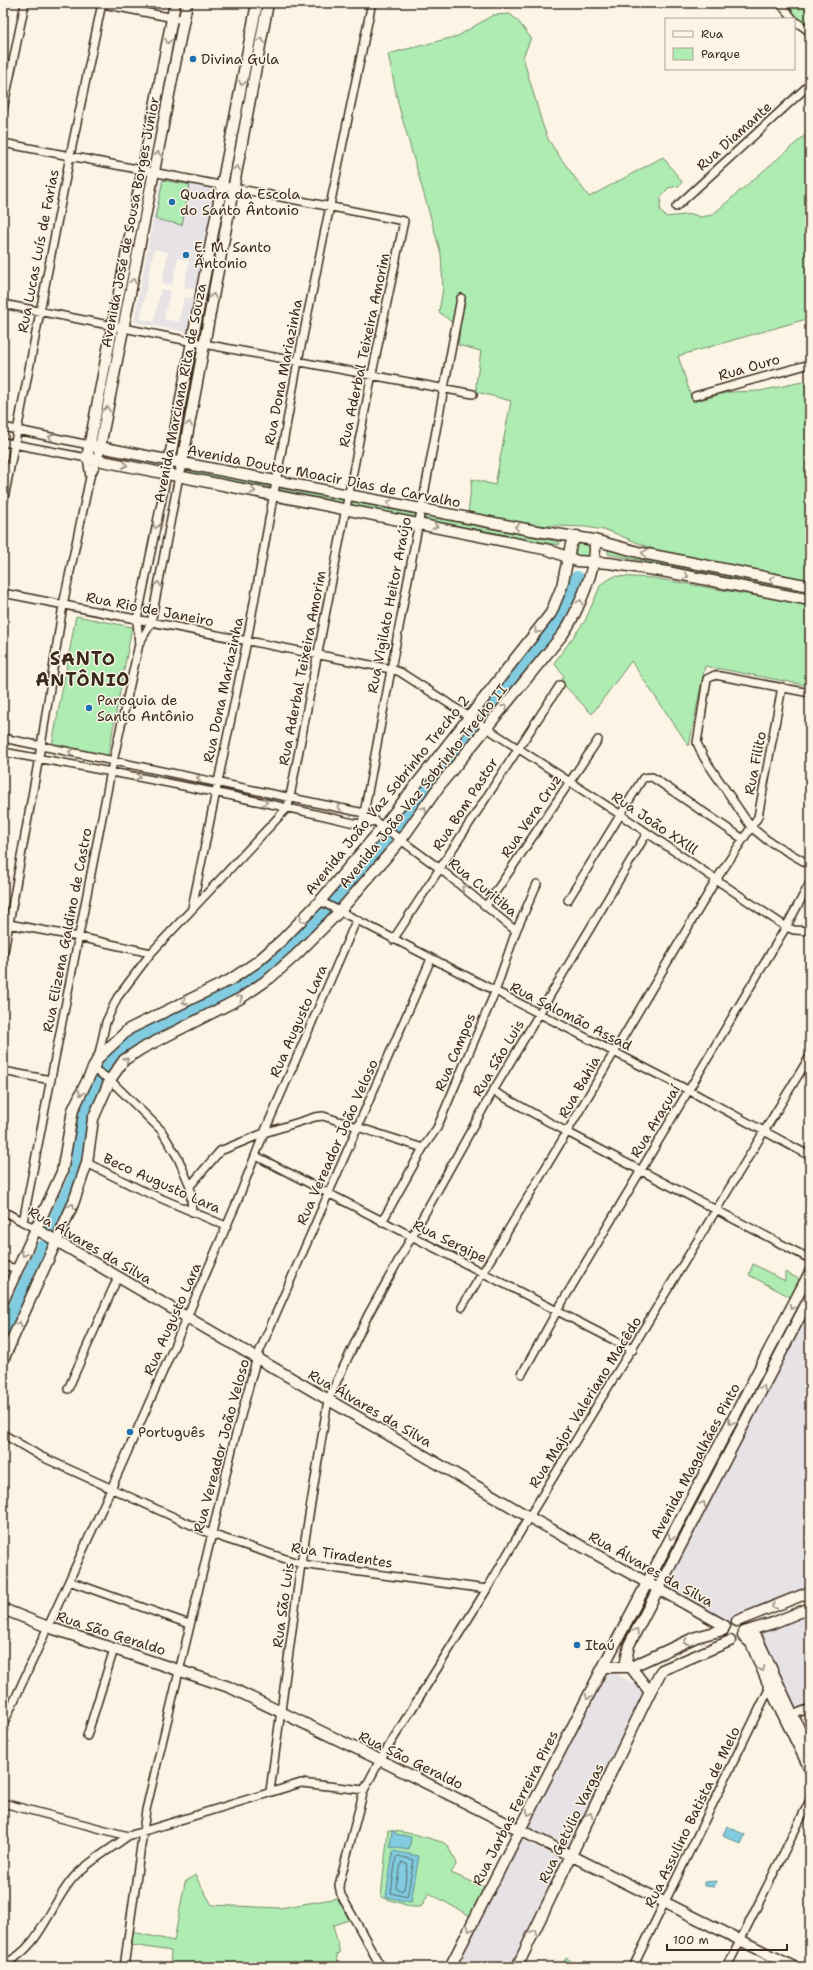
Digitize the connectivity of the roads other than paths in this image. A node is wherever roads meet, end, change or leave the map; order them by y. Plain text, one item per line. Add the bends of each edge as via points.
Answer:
1 (25, 3) edge
2 (100, 3) edge
3 (175, 3) edge
4 (187, 3) edge
5 (257, 3) edge
6 (268, 3) edge
7 (780, 3) edge
8 (371, 7) dead end
9 (172, 18) junction
10 (793, 18) edge
11 (184, 20) junction
12 (795, 20) edge
13 (808, 28) edge
14 (810, 84) edge
15 (3, 110) edge
16 (3, 143) edge
17 (70, 156) junction
18 (143, 170) junction
19 (154, 172) junction
20 (222, 186) junction
21 (233, 188) junction
22 (331, 207) junction
23 (676, 207) dead end
24 (212, 236) junction
25 (224, 238) junction
26 (461, 298) dead end
27 (3, 304) edge
28 (40, 311) junction
29 (112, 326) junction
30 (124, 328) junction
31 (191, 341) junction
32 (204, 344) junction
33 (298, 361) junction
34 (810, 364) edge
35 (372, 374) junction
36 (443, 389) junction
37 (473, 394) dead end
38 (695, 396) dead end
39 (3, 427) edge
40 (17, 430) junction
41 (3, 442) edge
42 (15, 444) junction
43 (89, 445) junction
44 (100, 447) junction
45 (87, 458) junction
46 (98, 460) junction
47 (170, 460) junction
48 (182, 463) junction
49 (167, 474) junction
50 (179, 476) junction
51 (90, 477) junction
52 (275, 481) junction
53 (273, 494) junction
54 (348, 496) junction
55 (3, 504) edge
56 (345, 509) junction
57 (421, 509) junction
58 (419, 523) junction
59 (577, 536) junction
60 (594, 540) junction
61 (150, 554) junction
62 (164, 556) junction
63 (570, 558) junction
64 (592, 563) junction
65 (705, 566) junction
66 (703, 579) junction
67 (810, 586) edge
68 (3, 593) edge
69 (810, 600) edge
70 (63, 605) junction
71 (137, 620) junction
72 (151, 623) junction
73 (248, 642) junction
74 (139, 644) junction
75 (317, 655) junction
76 (391, 669) junction
77 (560, 685) dead end
78 (782, 687) junction
79 (810, 693) edge
80 (471, 717) junction
81 (487, 727) junction
82 (3, 738) edge
83 (598, 740) dead end
84 (41, 746) junction
85 (518, 747) junction
86 (3, 752) edge
87 (38, 758) junction
88 (114, 760) junction
89 (111, 771) junction
90 (218, 781) junction
91 (570, 782) junction
92 (216, 792) junction
93 (291, 796) junction
94 (288, 807) junction
95 (364, 813) junction
96 (621, 815) junction
97 (362, 824) junction
98 (381, 826) junction
99 (751, 827) junction
100 (647, 833) junction
101 (399, 839) junction
102 (743, 839) junction
103 (810, 865) edge
104 (439, 868) junction
105 (716, 880) junction
106 (810, 883) edge
107 (537, 884) dead end
108 (568, 900) dead end
109 (321, 902) junction
110 (486, 906) junction
111 (192, 908) junction
112 (337, 911) junction
113 (356, 921) junction
114 (6, 924) edge
115 (786, 926) junction
116 (516, 931) junction
117 (810, 931) edge
118 (79, 937) junction
119 (393, 940) junction
120 (151, 953) junction
121 (3, 957) edge
122 (431, 959) junction
123 (495, 992) junction
124 (539, 1015) junction
125 (614, 1053) junction
126 (810, 1056) edge
127 (98, 1058) junction
128 (94, 1069) junction
129 (3, 1071) edge
130 (108, 1078) junction
131 (51, 1080) junction
132 (688, 1090) junction
133 (493, 1091) junction
134 (358, 1127) junction
135 (568, 1132) junction
136 (764, 1132) junction
137 (264, 1133) junction
138 (423, 1148) junction
139 (256, 1156) junction
140 (810, 1156) edge
141 (87, 1163) junction
142 (641, 1171) junction
143 (190, 1186) junction
144 (328, 1193) junction
145 (717, 1210) junction
146 (3, 1211) edge
147 (192, 1212) junction
148 (23, 1222) junction
149 (382, 1222) junction
150 (226, 1226) junction
151 (38, 1231) junction
152 (412, 1236) junction
153 (55, 1240) junction
154 (810, 1259) edge
155 (3, 1266) edge
156 (18, 1269) junction
157 (482, 1271) junction
158 (810, 1272) edge
159 (118, 1276) junction
160 (810, 1297) edge
161 (3, 1301) edge
162 (462, 1307) dead end
163 (557, 1310) junction
164 (187, 1317) junction
165 (632, 1350) junction
166 (257, 1357) junction
167 (3, 1360) edge
168 (522, 1374) dead end
169 (68, 1389) dead end
170 (328, 1400) junction
171 (3, 1434) edge
172 (718, 1448) junction
173 (728, 1454) junction
174 (111, 1489) junction
175 (529, 1517) junction
176 (211, 1534) junction
177 (301, 1564) junction
178 (69, 1581) junction
179 (647, 1584) junction
180 (487, 1589) junction
181 (658, 1590) junction
182 (810, 1592) edge
183 (810, 1608) edge
184 (3, 1609) edge
185 (737, 1621) junction
186 (189, 1624) junction
187 (48, 1627) junction
188 (724, 1628) junction
189 (743, 1634) junction
190 (730, 1641) junction
191 (114, 1649) junction
192 (604, 1665) junction
193 (631, 1667) junction
194 (179, 1670) junction
195 (775, 1678) junction
196 (770, 1688) junction
197 (650, 1692) junction
198 (810, 1708) edge
199 (280, 1712) junction
200 (788, 1717) junction
201 (3, 1725) edge
202 (87, 1736) dead end
203 (810, 1752) edge
204 (380, 1760) junction
205 (810, 1769) edge
206 (364, 1790) junction
207 (270, 1791) junction
208 (810, 1800) edge
209 (3, 1803) edge
210 (520, 1829) junction
211 (143, 1832) junction
212 (128, 1836) junction
213 (571, 1855) junction
214 (664, 1902) junction
215 (740, 1940) junction
216 (3, 1964) edge
217 (124, 1967) edge
218 (381, 1967) edge
219 (450, 1967) edge
220 (517, 1967) edge
221 (633, 1967) edge
222 (727, 1967) edge
223 (794, 1967) edge

1 - 15 street
2 - 9 street
2 - 17 street, Rua Lucas Luís de Farias
3 - 9 street, Avenida José de Sousa Borges Júnior
4 - 11 street, Avenida José de Sousa Borges Júnior
5 -> 20 street, Avenida Marciana Rita de Souza
21 -> 6 street, Avenida Marciana Rita de Souza
7 - 10 street
8 - 22 street, Rua Dona Mariazinha
9 - 11 street
9 -> 18 street, Avenida José de Sousa Borges Júnior
19 -> 11 street, Avenida José de Sousa Borges Júnior
12 - 13 street
14 - 23 street, Rua Diamante
16 - 17 street
17 - 18 street
17 - 28 street, Rua Lucas Luís de Farias
18 - 19 street
18 - 29 street, Avenida José de Sousa Borges Júnior
19 - 20 street
30 -> 19 street, Avenida José de Sousa Borges Júnior
20 - 21 street
20 - 24 street, Avenida Marciana Rita de Souza
21 - 22 street
21 - 25 street, Avenida Marciana Rita de Souza
22 - 33 street, Rua Dona Mariazinha
22 - 35 street, Rua Aderbal Teixeira Amorim via 404,221
24 - 25 street
24 - 31 street, Avenida Marciana Rita de Souza
32 -> 25 street, Avenida Marciana Rita de Souza
26 - 36 street, Rua Vigilato Heitor Araújo
27 - 28 street
28 - 29 street
28 - 40 street, Rua Lucas Luís de Farias
29 - 30 street
29 - 43 street, Avenida José de Sousa Borges Júnior
30 - 31 street
44 -> 30 street, Avenida José de Sousa Borges Júnior
31 - 32 street
31 - 47 street, Avenida Marciana Rita de Souza
32 - 33 street
48 -> 32 street, Avenida Marciana Rita de Souza
33 - 35 street
33 - 52 street, Rua Dona Mariazinha
34 - 38 street, Rua Ouro
35 - 36 street
35 - 54 street, Rua Aderbal Teixeira Amorim
36 - 37 street
36 - 57 street, Rua Vigilato Heitor Araújo
39 - 40 street, Avenida Doutor Moacir Dias de Carvalho
40 - 42 street, Rua Lucas Luís de Farias
43 -> 40 street, Avenida Doutor Moacir Dias de Carvalho
41 - 42 street, Avenida Doutor Moacir Dias de Carvalho
42 - 45 street, Avenida Doutor Moacir Dias de Carvalho
42 - 55 street, Rua Lucas Luís de Farias
43 - 44 street, Avenida Doutor Moacir Dias de Carvalho
43 - 45 street, Avenida José de Sousa Borges Júnior
44 - 46 street, Avenida José de Sousa Borges Júnior
44 - 47 street, Avenida Doutor Moacir Dias de Carvalho
45 - 46 street, Avenida Doutor Moacir Dias de Carvalho
45 - 51 street
46 -> 49 street, Avenida Doutor Moacir Dias de Carvalho
46 - 51 street
47 - 48 street, Avenida Doutor Moacir Dias de Carvalho
47 - 49 street, Avenida Marciana Rita de Souza
48 - 50 street, Avenida Marciana Rita de Souza
48 - 52 street, Avenida Doutor Moacir Dias de Carvalho
49 - 50 street, Avenida Doutor Moacir Dias de Carvalho
49 -> 61 street, Avenida Marciana Rita de Souza
50 -> 53 street, Avenida Doutor Moacir Dias de Carvalho
50 - 62 street, Avenida Marciana Rita de Souza
51 - 70 street
52 - 53 street, Rua Dona Mariazinha
52 - 54 street, Avenida Doutor Moacir Dias de Carvalho
53 - 56 street, Avenida Doutor Moacir Dias de Carvalho
53 - 73 street, Rua Dona Mariazinha
54 - 56 street, Rua Aderbal Teixeira Amorim
57 -> 54 street, Avenida Doutor Moacir Dias de Carvalho
56 - 58 street, Avenida Doutor Moacir Dias de Carvalho
56 - 75 street, Rua Aderbal Teixeira Amorim
57 - 58 street, Rua Vigilato Heitor Araújo
59 -> 57 street, Avenida Doutor Moacir Dias de Carvalho
58 -> 63 street, Avenida Doutor Moacir Dias de Carvalho via 549,550
58 - 76 street, Rua Vigilato Heitor Araújo
59 - 60 street, Avenida Doutor Moacir Dias de Carvalho
59 - 63 street, Avenida João Vaz Sobrinho Trecho 2 via 571,544
60 - 64 street via 596,550
65 -> 60 street, Avenida Doutor Moacir Dias de Carvalho
61 - 62 street
61 - 71 street, Avenida Marciana Rita de Souza
72 -> 62 street, Avenida Marciana Rita de Souza
63 - 64 street, Avenida Doutor Moacir Dias de Carvalho
63 -> 80 street, Avenida João Vaz Sobrinho Trecho 2 via 551,613
64 -> 66 street, Avenida Doutor Moacir Dias de Carvalho via 609,563
81 -> 64 street, Avenida João Vaz Sobrinho Trecho II via 571,622
65 - 66 street
67 -> 65 street, Avenida Doutor Moacir Dias de Carvalho
66 - 69 street, Avenida Doutor Moacir Dias de Carvalho
68 - 70 street, Rua Rio de Janeiro
70 - 71 street, Rua Rio de Janeiro
70 - 84 street
71 - 72 street, Rua Rio de Janeiro
71 - 74 street, Rua Elizena Galdino de Castro
72 - 73 street, Rua Rio de Janeiro
72 - 74 street, Rua Elizena Galdino de Castro
73 - 75 street, Rua Rio de Janeiro
73 - 90 street, Rua Dona Mariazinha
74 - 88 street, Rua Elizena Galdino de Castro
75 - 76 street, Rua Rio de Janeiro
75 - 93 street, Rua Aderbal Teixeira Amorim
76 - 80 street, Rua Rio de Janeiro via 400,672
76 - 95 street, Rua Vigilato Heitor Araújo
77 - 85 street, Rua Bom Pastor
78 - 79 street
78 - 99 street, Rua Filito via 758,817
78 - 99 street via 715,675 707,679 696,743 716,779
80 - 81 street, Rua Rio de Janeiro
80 - 98 street, Avenida João Vaz Sobrinho Trecho 2
81 - 85 street, Rua João XXlll
101 -> 81 street, Avenida João Vaz Sobrinho Trecho II
82 - 84 street
83 - 91 street, Rua Vera Cruz
84 - 87 street
88 -> 84 street
85 - 91 street, Rua João XXlll
85 - 104 street, Rua Bom Pastor
86 - 87 street
87 - 89 street
87 - 114 street
88 - 89 street, Rua Elizena Galdino de Castro
90 -> 88 street
89 -> 92 street
89 - 118 street, Rua Elizena Galdino de Castro
90 - 92 street, Rua Dona Mariazinha
90 - 93 street
91 - 96 street, Rua João XXlll
91 - 110 street, Rua Vera Cruz
92 -> 94 street
92 - 111 street, Rua Dona Mariazinha
93 - 94 street, Rua Aderbal Teixeira Amorim
95 -> 93 street
94 - 97 street
94 - 111 street, Rua Aderbal Teixeira Amorim
95 - 97 street, Rua Vigilato Heitor Araújo
95 - 98 street, Rua Curitiba
96 - 100 street, Rua João XXlll
96 - 102 street via 643,778 652,777
96 - 108 street
97 - 98 street
98 - 101 street, Rua Curitiba
98 - 109 street, Avenida João Vaz Sobrinho Trecho 2
99 - 102 street, Rua Filito
99 - 103 street via 767,840
100 - 105 street, Rua João XXlll
100 - 124 street, Rua São Luis
101 - 104 street, Rua Curitiba
101 - 112 street, Avenida João Vaz Sobrinho Trecho II
102 - 105 street, Rua Bahia
110 -> 104 street, Rua Curitiba
104 - 119 street, Rua Bom Pastor
105 - 115 street, Rua João XXlll
105 - 125 street, Rua Bahia
106 - 115 street, Rua Araçuaí
107 - 116 street, Rua Campos
109 - 112 street, Rua Salomão Assad
109 -> 127 street, Avenida João Vaz Sobrinho Trecho 2 via 257,962 230,980 129,1029
110 - 116 street, Rua Curitiba
111 - 120 street, Rua Aderbal Teixeira Amorim
112 - 113 street, Rua Salomão Assad
130 -> 112 street, Avenida João Vaz Sobrinho Trecho II via 124,1060 241,998 270,978 296,955
113 - 119 street, Rua Salomão Assad
113 - 137 street, Rua Augusto Lara
114 - 118 street
114 - 121 street
115 - 117 street, Rua João XXlll via 794,930
115 - 132 street, Rua Araçuaí
116 - 123 street, Rua Campos
118 - 120 street
118 - 131 street, Rua Elizena Galdino de Castro
119 - 122 street, Rua Salomão Assad
120 - 127 street, Rua Aderbal Teixeira Amorim via 117,998 106,1022
122 - 123 street, Rua Salomão Assad
122 - 134 street, Rua Vereador João Veloso
123 - 124 street, Rua Salomão Assad
123 - 138 street, Rua Campos via 437,1128
124 - 125 street, Rua Salomão Assad
124 - 133 street, Rua São Luis
125 - 132 street, Rua Salomão Assad
125 - 135 street, Rua Bahia
126 - 136 street, Rua Major Valeriano Macêdo
127 - 128 street, Avenida João Vaz Sobrinho Trecho 2
128 - 130 street
128 -> 151 street, Avenida João Vaz Sobrinho Trecho 2 via 73,1110 62,1172
129 - 131 street
130 - 141 street, Avenida João Vaz Sobrinho Trecho II via 94,1119
130 - 143 street via 161,1130 178,1158
131 - 148 street, Rua Elizena Galdino de Castro
132 - 136 street, Rua Salomão Assad
132 - 142 street, Rua Araçuaí
133 - 135 street
133 - 152 street, Rua São Luis
134 - 137 street via 323,1116
134 - 138 street
134 - 144 street, Rua Vereador João Veloso
135 - 142 street
135 - 157 street, Rua Bahia
136 - 140 street, Rua Salomão Assad
136 - 145 street, Rua Major Valeriano Macêdo
137 - 139 street, Rua Augusto Lara
137 - 143 street via 220,1150
138 - 149 street, Rua Campos
139 - 144 street, Rua Sergipe
139 - 150 street, Rua Augusto Lara
141 - 147 street, Beco Augusto Lara
153 -> 141 street, Avenida João Vaz Sobrinho Trecho II via 73,1204
142 - 145 street
142 - 163 street, Rua Araçuaí
143 - 147 street
144 - 149 street, Rua Sergipe
144 - 166 street, Rua Vereador João Veloso
145 - 154 street
145 - 165 street, Rua Major Valeriano Macêdo
146 - 148 street, Rua Álvares da Silva
147 - 150 street, Beco Augusto Lara
148 - 151 street, Rua Álvares da Silva
149 - 152 street, Rua Sergipe
150 - 164 street, Rua Augusto Lara
151 - 153 street, Rua Álvares da Silva
151 -> 156 street, Avenida João Vaz Sobrinho Trecho 2
152 - 157 street, Rua Sergipe
152 - 170 street, Rua São Luis via 368,1315
153 - 159 street, Rua Álvares da Silva
167 -> 153 street, Avenida João Vaz Sobrinho Trecho II
155 - 156 street
156 - 161 street, Avenida João Vaz Sobrinho Trecho 2
157 - 162 street, Rua Bahia
157 - 163 street, Rua Sergipe
158 -> 172 street, Avenida Magalhães Pinto
159 - 164 street, Rua Álvares da Silva
159 - 169 street
173 -> 160 street, Avenida Magalhães Pinto
163 - 165 street, Rua Sergipe
163 - 168 street, Rua Araçuaí
164 - 166 street, Rua Álvares da Silva
164 - 174 street, Rua Augusto Lara
165 - 175 street, Rua Major Valeriano Macêdo
166 - 170 street, Rua Álvares da Silva
166 - 176 street, Rua Vereador João Veloso
170 - 175 street, Rua Álvares da Silva
170 - 177 street, Rua São Luis
171 - 174 street, Rua Tiradentes via 40,1456
172 - 173 street
172 -> 179 street, Avenida Magalhães Pinto
181 -> 173 street, Avenida Magalhães Pinto
174 - 176 street, Rua Tiradentes
174 - 178 street, Rua Augusto Lara
175 - 179 street, Rua Álvares da Silva
175 - 180 street, Rua Major Valeriano Macêdo
176 - 177 street, Rua Tiradentes
176 - 186 street, Rua Vereador João Veloso
177 - 180 street, Rua Tiradentes
177 - 199 street, Rua São Luis
178 - 186 street
178 - 187 street, Rua Augusto Lara
179 - 181 street, Rua Álvares da Silva
179 - 192 street, Avenida Magalhães Pinto
180 - 204 street, Rua Major Valeriano Macêdo
181 - 188 street, Rua Álvares da Silva
193 -> 181 street, Avenida Magalhães Pinto via 626,1661 629,1645
182 -> 185 street
183 - 189 street
184 - 187 street, Rua São Geraldo
185 - 188 street via 732,1621
185 - 189 street via 743,1627
186 - 194 street, Rua Vereador João Veloso
187 - 191 street, Rua São Geraldo
187 - 201 street, Rua Augusto Lara
188 - 190 street via 724,1635
188 -> 193 street
189 - 190 street via 735,1641
189 - 195 street via 754,1636 758,1640
189 -> 196 street via 751,1643
190 - 197 street, Rua Getúlio Vargas via 662,1670
191 - 194 street, Rua São Geraldo
191 - 202 street
192 - 193 street
192 -> 210 street, Rua Jarbas Ferreira Pires
193 - 197 street
194 - 199 street, Rua São Geraldo via 229,1687
194 - 211 street, Rua Vereador João Veloso
195 - 196 street, Rua Assulino Batista de Melo
195 - 200 street
196 - 200 street
196 - 214 street, Rua Assulino Batista de Melo
213 -> 197 street, Rua Getúlio Vargas
198 - 200 street
199 - 204 street, Rua São Geraldo
199 - 207 street, Rua São Luis
200 - 203 street
200 - 205 street
204 - 206 street, Rua Major Valeriano Macêdo
204 - 210 street, Rua São Geraldo
206 - 207 street via 300,1783
206 - 218 street, Rua Major Valeriano Macêdo via 339,1885 341,1895
207 - 211 street
208 - 215 street
209 - 212 street
210 - 213 street, Rua São Geraldo
210 -> 219 street, Rua Jarbas Ferreira Pires
211 - 212 street
211 - 217 street, Rua Vereador João Veloso
212 - 216 street via 76,1876 64,1889 36,1938 23,1952
213 - 214 street, Rua São Geraldo
220 -> 213 street, Rua Getúlio Vargas
214 - 215 street, Rua São Geraldo
214 - 221 street, Rua Assulino Batista de Melo
215 - 222 street
215 - 223 street, Rua São Geraldo

